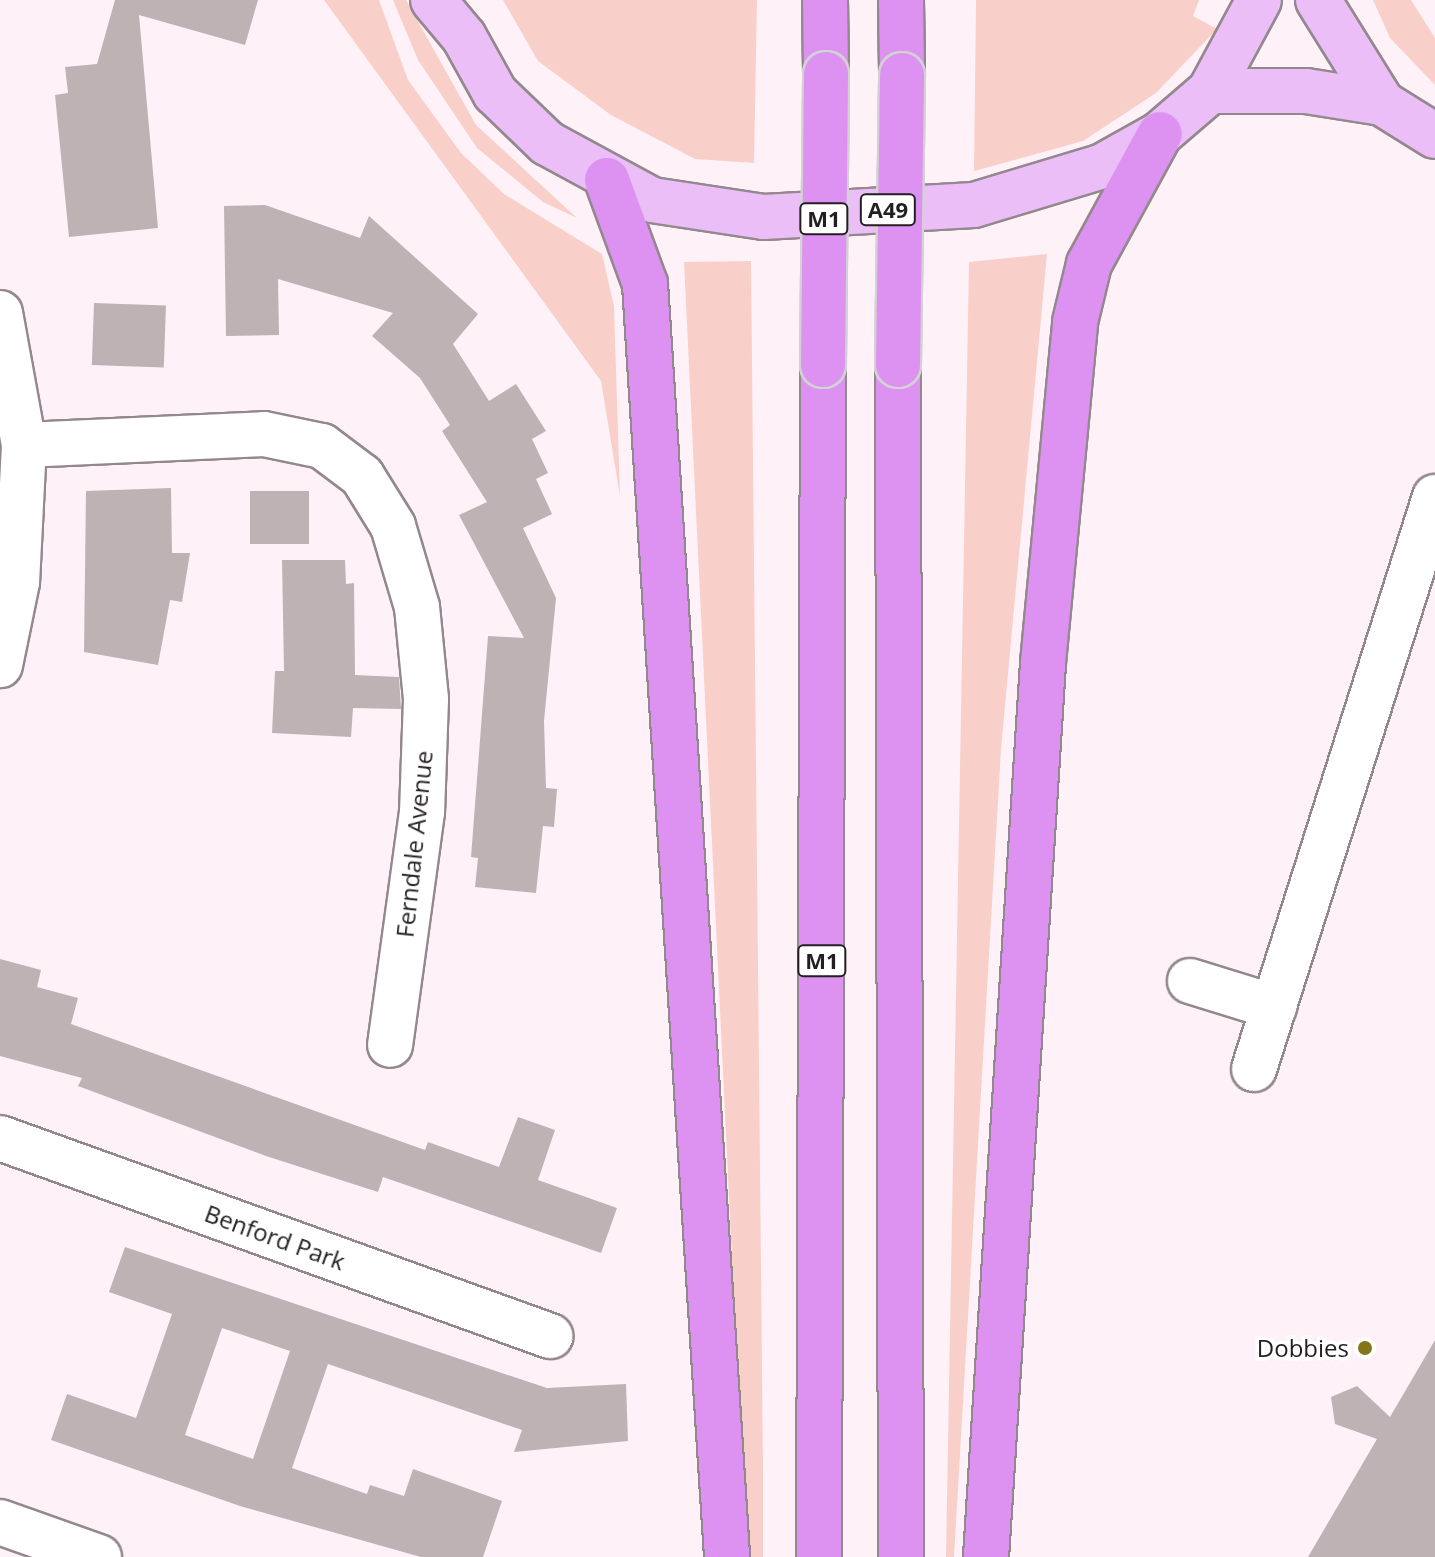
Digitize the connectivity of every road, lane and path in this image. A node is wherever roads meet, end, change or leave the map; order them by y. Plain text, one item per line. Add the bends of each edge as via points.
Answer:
1 (433, 0) edge
2 (825, 0) edge
3 (901, 0) edge
4 (1259, 0) edge
5 (1318, 0) edge
6 (461, 18) edge
7 (1210, 91) junction
8 (1382, 103) junction
9 (1160, 134) junction
10 (1435, 136) edge
11 (607, 180) junction
12 (0, 313) edge
13 (24, 445) junction
14 (1435, 497) edge
15 (0, 665) edge
16 (1190, 981) dead end
17 (1274, 1007) junction
18 (390, 1045) dead end
19 (1254, 1069) dead end
20 (0, 1138) edge
21 (550, 1336) dead end
22 (0, 1522) edge
23 (99, 1557) edge
24 (727, 1557) edge
25 (819, 1557) edge
26 (901, 1557) edge
27 (986, 1557) edge

1 - 6 main road, A49
2 - 25 highway, M1, bridge
3 - 26 highway, bridge
4 - 7 main road, A49
5 - 8 main road
6 - 11 main road, A49 via 495,93 547,143
7 - 8 main road via 1306,91
7 - 9 main road, A49
8 - 10 main road
9 - 11 main road, A49 via 1103,166 974,205 764,217 652,200
9 - 27 highway via 1089,264 1075,322 1043,663
11 - 24 highway via 645,284
12 - 13 street
13 - 15 street via 17,582
13 - 18 street, Ferndale Avenue via 264,434 322,446 362,476 393,526 417,607 426,699 422,812
14 - 17 street
16 - 17 street
17 - 19 street
20 - 21 street, Benford Park
22 - 23 street

